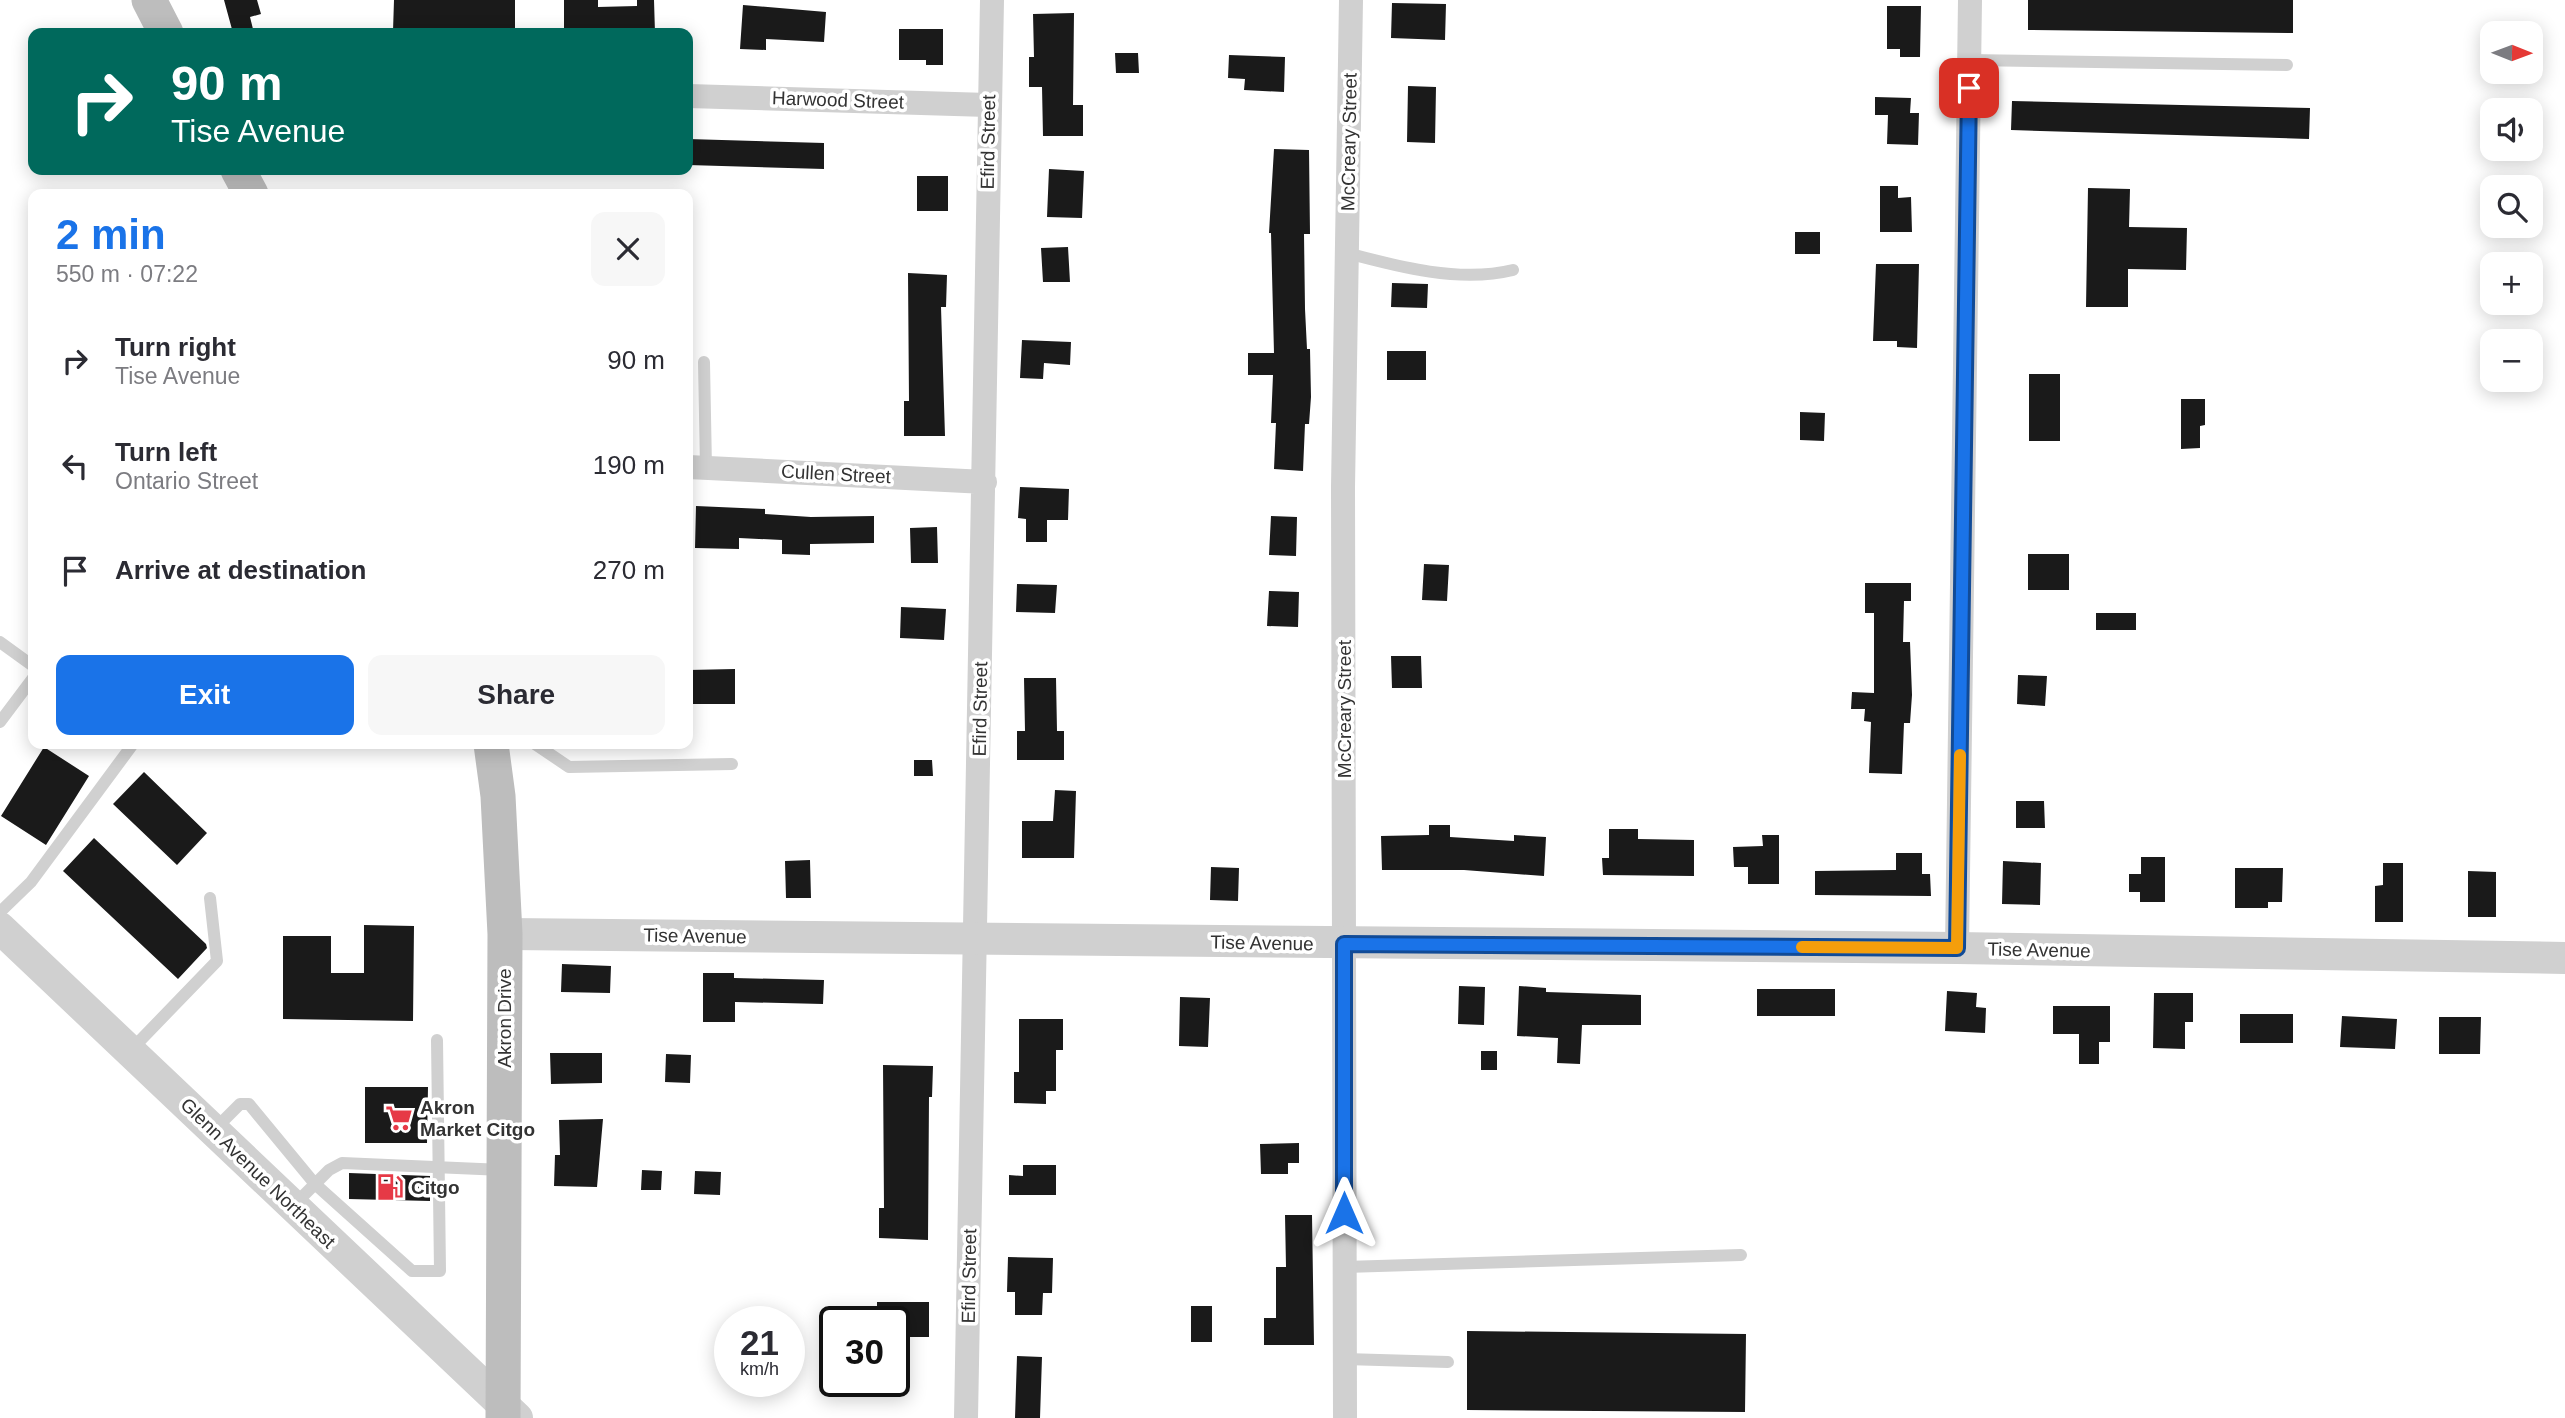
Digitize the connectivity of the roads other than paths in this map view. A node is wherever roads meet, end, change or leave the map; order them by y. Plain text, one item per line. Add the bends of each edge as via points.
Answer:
1 (149, 0) edge
2 (992, 0) edge
3 (1351, 0) edge
4 (1970, 0) edge
5 (163, 28) edge
6 (1969, 60) junction
7 (2287, 65) dead end
8 (693, 96) edge
9 (988, 105) junction
10 (1347, 253) junction
11 (1513, 270) dead end
12 (704, 362) dead end
13 (697, 467) edge
14 (985, 482) junction
15 (0, 642) edge
16 (28, 663) edge
17 (28, 685) edge
18 (0, 722) edge
19 (129, 749) edge
20 (492, 749) edge
21 (542, 749) edge
22 (732, 764) dead end
23 (210, 898) dead end
24 (0, 912) edge
25 (0, 928) edge
26 (505, 934) junction
27 (976, 940) junction
28 (1344, 944) junction
29 (1957, 948) junction
30 (2565, 958) edge
31 (437, 1040) dead end
32 (130, 1051) junction
33 (214, 1131) junction
34 (439, 1167) junction
35 (503, 1170) junction
36 (315, 1184) junction
37 (293, 1206) junction
38 (1741, 1255) dead end
39 (1345, 1267) junction
40 (1345, 1359) junction
41 (1448, 1362) dead end
42 (508, 1414) edge
43 (966, 1418) edge
44 (1345, 1418) edge

1 - 5 main road
2 - 9 street, Efird Street
3 - 10 street, McCreary Street
4 - 6 street
6 - 7 lane
6 - 29 street
8 - 9 street, Harwood Street
9 - 14 street, Efird Street
10 - 11 lane via 1438,271 1488,276
10 - 28 street, McCreary Street
12 - 13 lane
13 - 14 street, Cullen Street
14 - 27 street, Efird Street
15 - 16 lane
17 - 18 lane
19 - 24 lane via 31,882
20 - 26 main road, Akron Drive
21 - 22 lane via 569,767
23 - 32 lane via 217,961
25 - 32 street, Glenn Avenue Northeast
26 - 27 street, Tise Avenue
26 - 35 main road, Akron Drive
27 - 28 street, Tise Avenue
27 - 43 street, Efird Street
28 - 29 street, Tise Avenue
28 - 39 street, McCreary Street
29 - 30 street, Tise Avenue
31 - 34 lane
32 - 33 street, Glenn Avenue Northeast
33 - 36 lane via 240,1104 249,1104
33 - 37 street, Glenn Avenue Northeast
34 - 35 lane
34 - 36 lane via 342,1163
34 - 36 lane via 440,1270 412,1271
35 - 42 main road, Akron Drive
36 - 37 lane
37 - 42 street, Glenn Avenue Northeast
38 - 39 lane
39 - 40 street, McCreary Street
40 - 41 lane
40 - 44 street, McCreary Street

